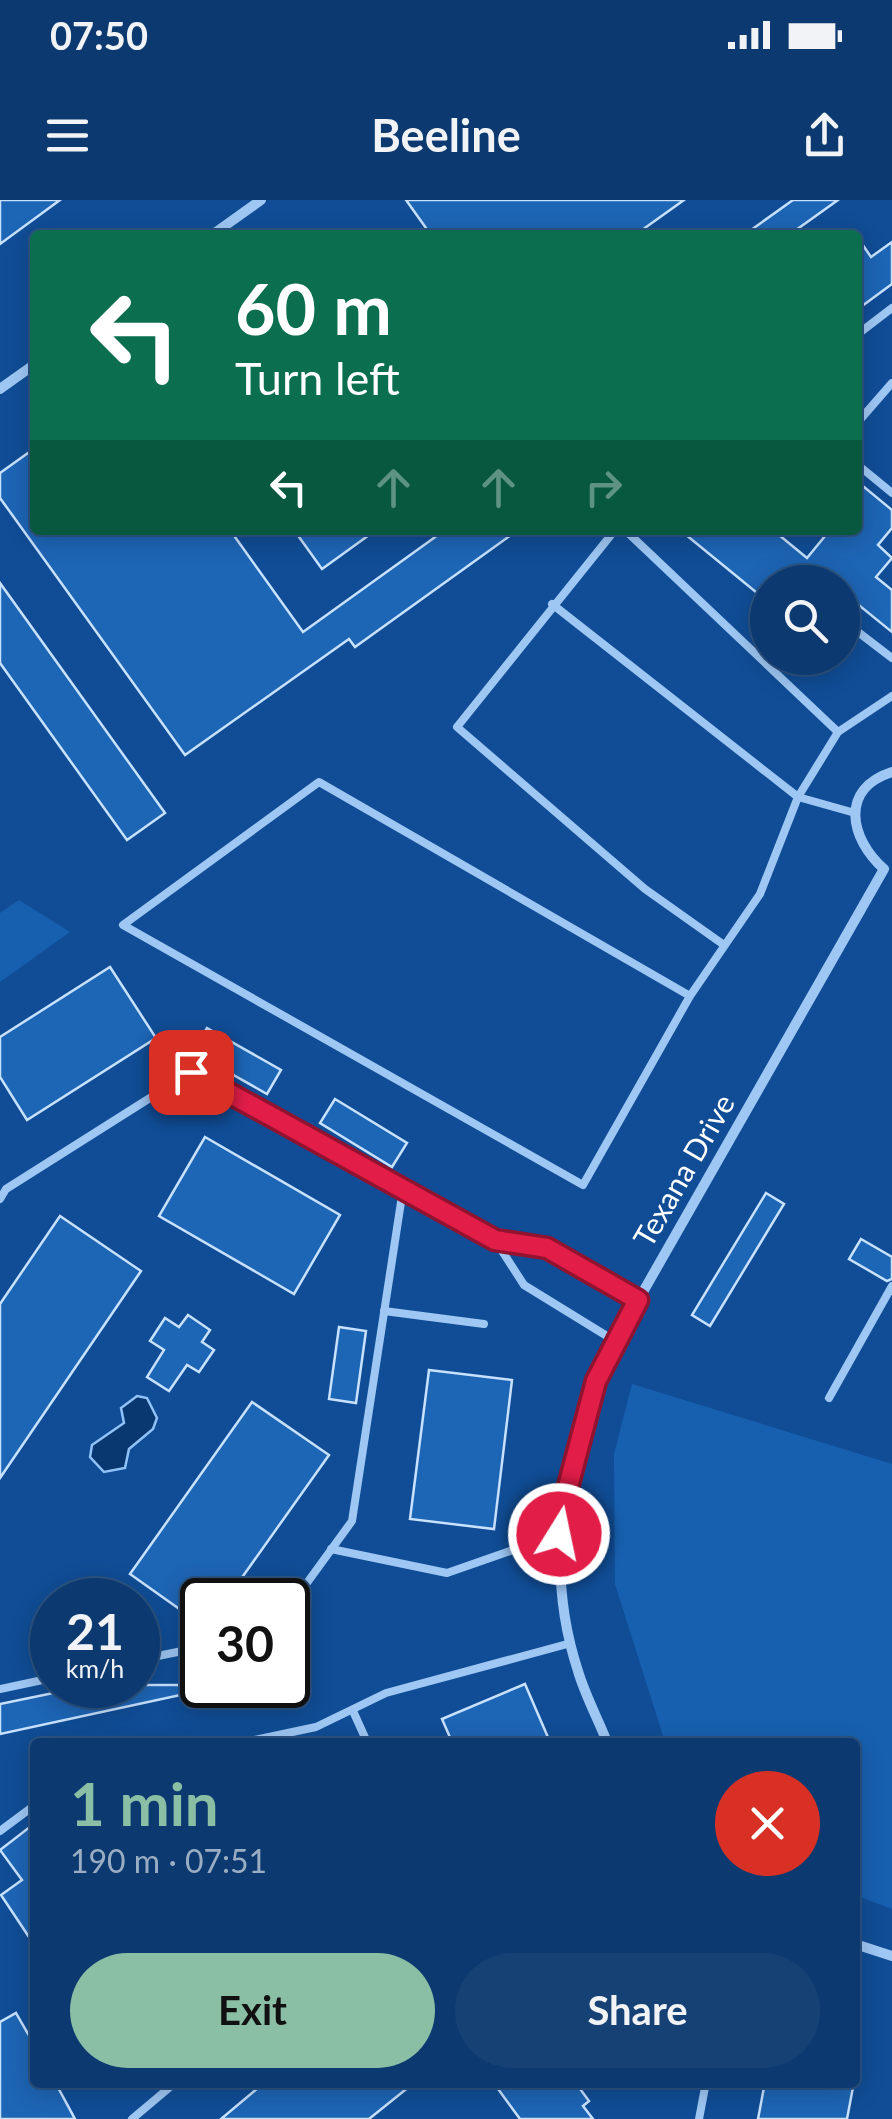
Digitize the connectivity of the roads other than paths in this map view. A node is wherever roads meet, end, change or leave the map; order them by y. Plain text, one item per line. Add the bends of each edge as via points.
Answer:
1 (261, 200) edge
2 (219, 230) edge
3 (892, 308) edge
4 (862, 331) edge
5 (30, 368) edge
6 (892, 383) edge
7 (0, 389) edge
8 (862, 417) edge
9 (862, 468) edge
10 (892, 493) edge
11 (610, 535) edge
12 (629, 535) edge
13 (552, 604) junction
14 (860, 634) edge
15 (892, 658) edge
16 (892, 696) edge
17 (838, 732) junction
18 (892, 772) edge
19 (798, 797) junction
20 (854, 813) junction
21 (888, 867) edge
22 (724, 946) junction
23 (690, 996) junction
24 (403, 1189) junction
25 (0, 1199) edge
26 (495, 1240) junction
27 (892, 1286) edge
28 (638, 1300) junction
29 (384, 1311) junction
30 (484, 1324) dead end
31 (615, 1341) junction
32 (829, 1398) dead end
33 (559, 1534) junction
34 (331, 1550) junction
35 (310, 1579) edge
36 (570, 1643) junction
37 (30, 1683) edge
38 (0, 1689) edge
39 (353, 1711) junction
40 (264, 1738) edge
41 (365, 1738) edge
42 (606, 1738) edge
43 (30, 1809) edge
44 (0, 1831) edge
45 (860, 1946) edge
46 (892, 1956) edge
47 (169, 2088) edge
48 (705, 2088) edge
49 (132, 2119) edge
50 (699, 2119) edge

1 - 2 street
3 - 4 lane
5 - 7 street
6 - 8 lane
9 - 10 lane
11 - 13 lane
12 - 17 lane
13 - 19 lane
13 - 22 lane via 458,727 645,889
14 - 15 lane
16 - 17 lane
17 - 19 lane
18 - 20 street via 861,794
19 - 20 lane
19 - 22 lane via 760,894
20 - 21 street, Texana Drive via 858,837
21 - 28 street, Texana Drive
22 - 23 lane
23 - 23 lane via 583,1185 123,925 320,782
24 - 25 lane via 191,1072 6,1189
24 - 26 lane
24 - 29 lane
26 - 28 lane via 547,1248
26 - 31 lane via 524,1284
27 - 32 lane
28 - 31 street, Texana Drive
29 - 30 lane
29 - 34 lane via 352,1520
31 - 33 street, Texana Drive via 578,1443
33 - 34 lane via 446,1573
33 - 36 street, Texana Drive
34 - 35 lane
36 - 39 lane via 386,1693
36 - 42 street, Texana Drive
37 - 38 lane
39 - 40 lane
39 - 41 lane
43 - 44 lane
45 - 46 street
47 - 49 lane
48 - 50 lane

